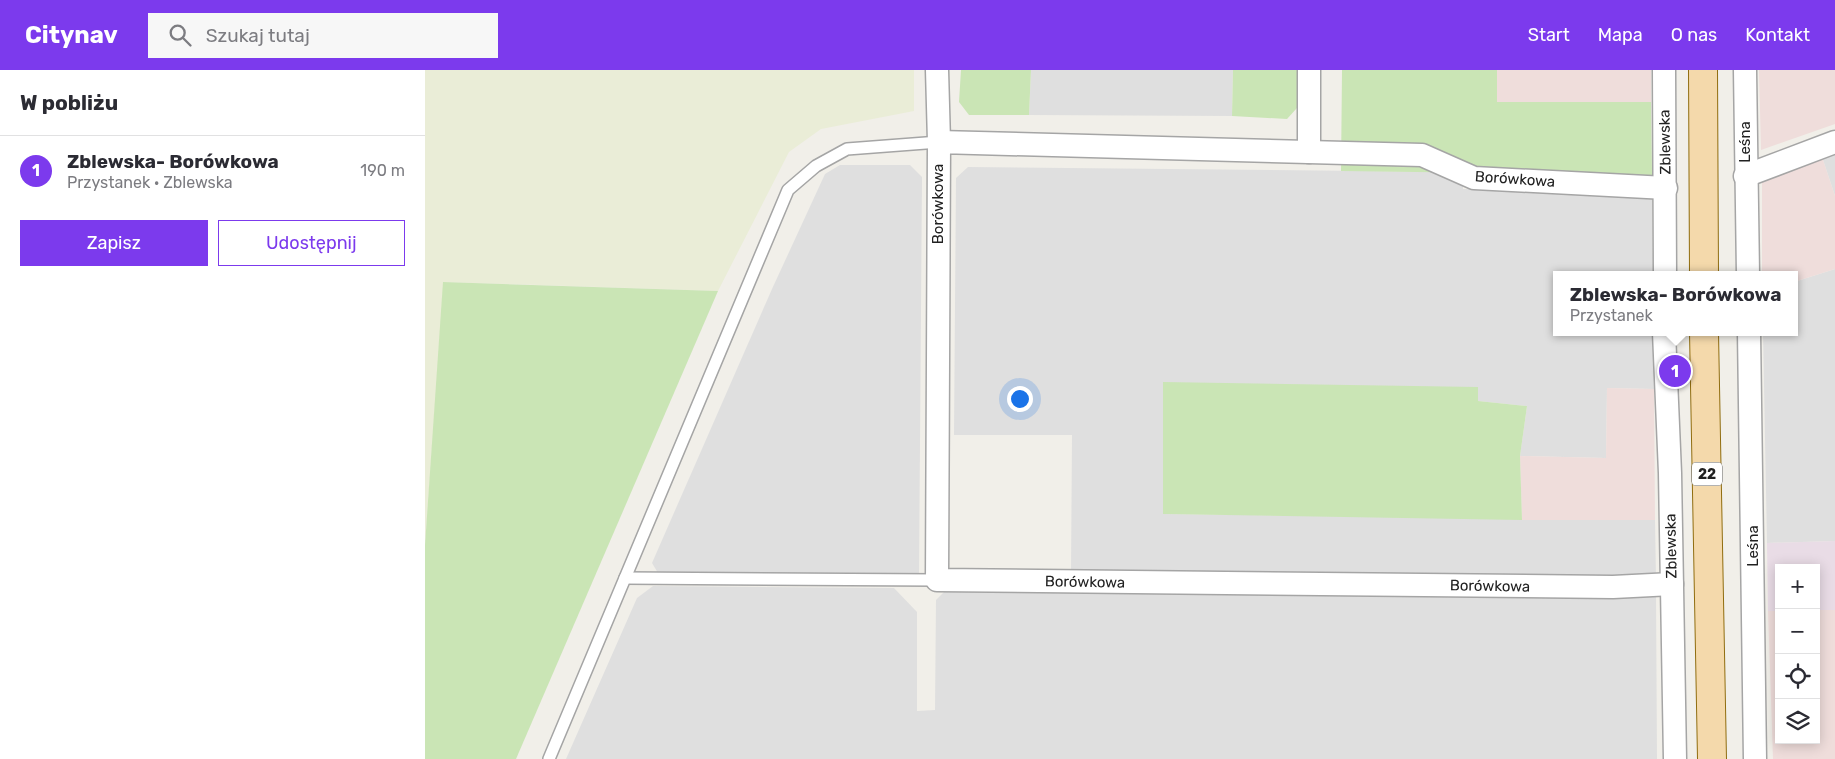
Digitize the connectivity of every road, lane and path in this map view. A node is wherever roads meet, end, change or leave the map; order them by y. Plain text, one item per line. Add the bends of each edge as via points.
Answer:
1 (937, 70) edge
2 (1309, 70) edge
3 (1664, 70) edge
4 (1703, 70) edge
5 (1745, 70) edge
6 (939, 142) junction
7 (1835, 142) edge
8 (1309, 152) junction
9 (1745, 176) junction
10 (1666, 188) junction
11 (1665, 271) edge
12 (1704, 271) edge
13 (1748, 271) edge
14 (1664, 336) edge
15 (1704, 336) edge
16 (1749, 336) edge
17 (625, 578) junction
18 (937, 580) junction
19 (1672, 584) junction
20 (549, 759) edge
21 (1675, 759) edge
22 (1711, 759) edge
23 (1755, 759) edge

1 - 6 street, Borówkowa
2 - 8 street
3 - 10 street, Zblewska
4 - 12 main road
5 - 9 street, Leśna
6 - 8 street, Borówkowa
6 - 17 lane via 847,149 815,166 789,190
6 - 18 street, Borówkowa
7 - 9 street
8 - 10 street, Borówkowa via 1422,155 1474,178
9 - 13 street, Leśna
10 - 11 street, Zblewska
14 - 19 street, Zblewska
15 - 22 main road, 22
16 - 23 street, Leśna
17 - 18 lane
17 - 20 lane
18 - 19 street, Borówkowa via 1613,588
19 - 21 street, Zblewska

